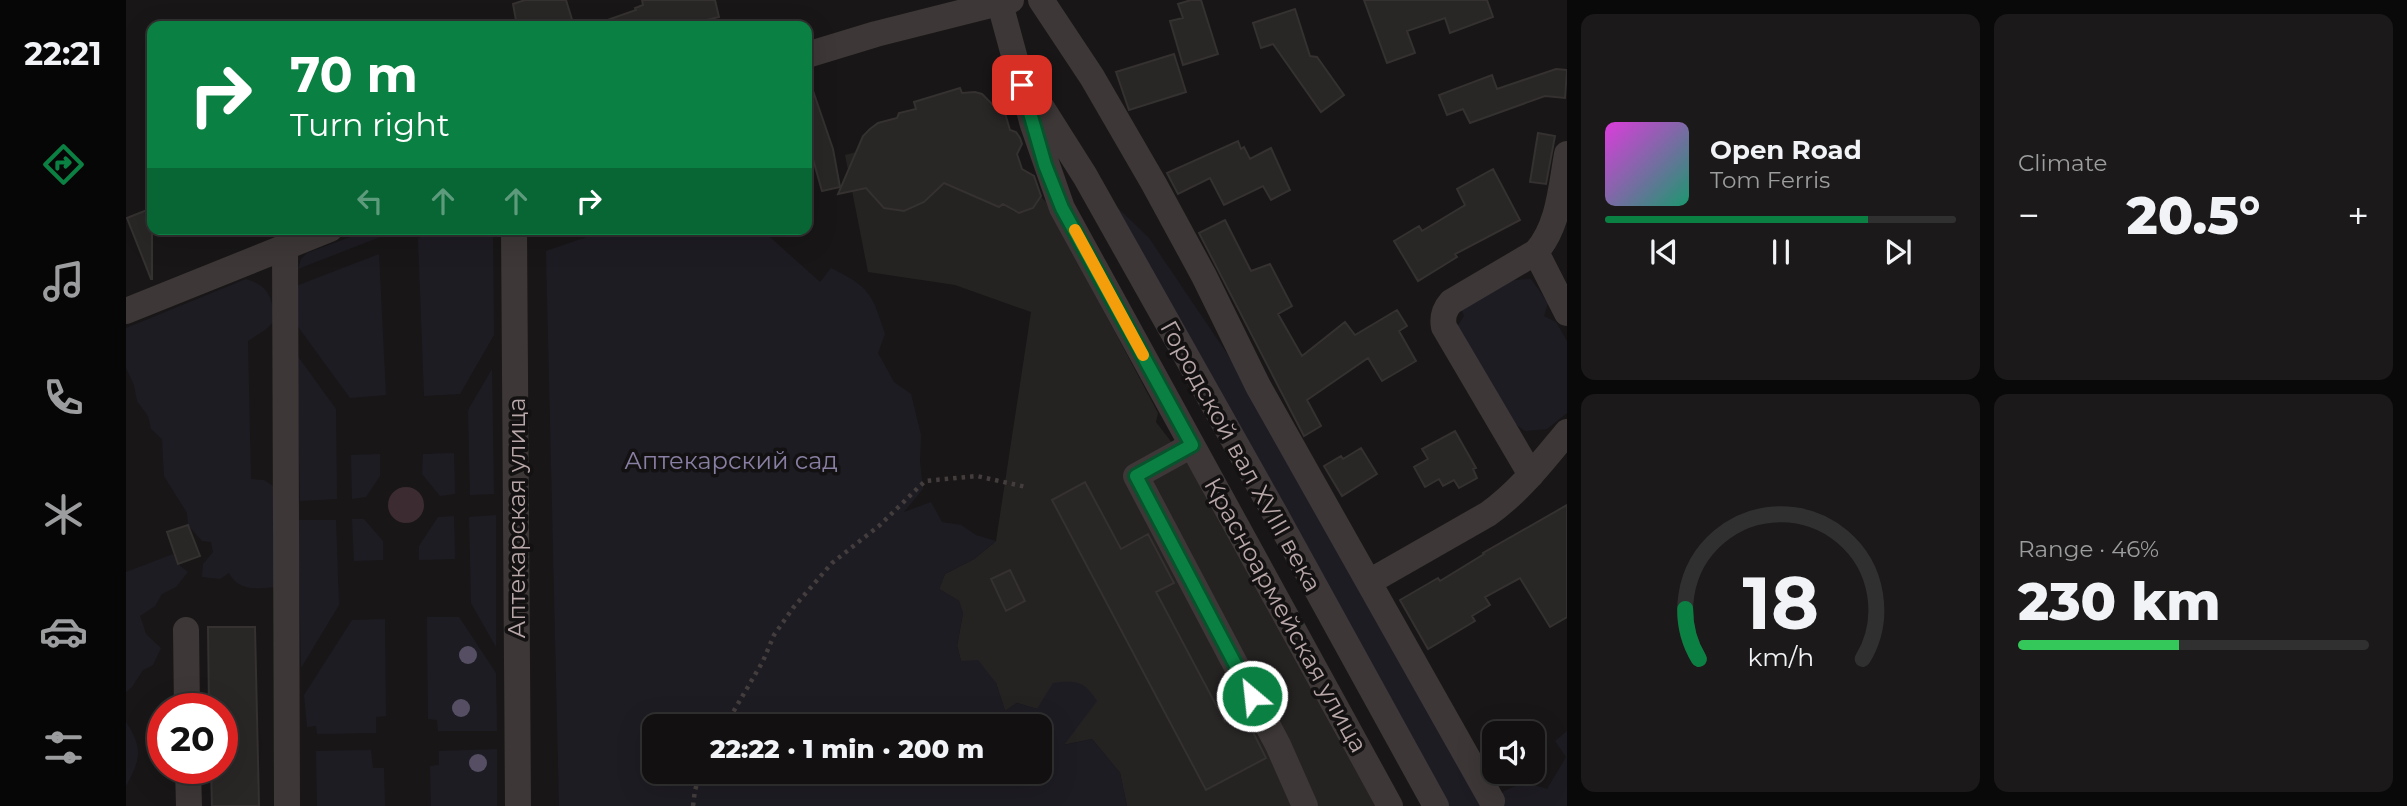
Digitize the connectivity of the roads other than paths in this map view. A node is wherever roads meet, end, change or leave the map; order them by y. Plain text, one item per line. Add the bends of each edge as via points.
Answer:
1 (1041, 0) edge
2 (1004, 1) edge
3 (812, 53) edge
4 (1042, 108) dead end
5 (1567, 154) edge
6 (315, 235) edge
7 (514, 235) edge
8 (285, 247) junction
9 (1536, 252) junction
10 (126, 311) edge
11 (1567, 313) edge
12 (1567, 432) edge
13 (1192, 445) junction
14 (1531, 475) junction
15 (1369, 582) junction
16 (186, 630) dead end
17 (187, 693) edge
18 (188, 784) edge
19 (1492, 801) dead end
20 (189, 806) edge
21 (287, 806) edge
22 (518, 806) edge
23 (1304, 806) edge
24 (1390, 806) edge
25 (1436, 806) edge

1 - 15 street via 1086,66 1154,184 1258,386
2 - 3 street
2 - 13 street, Красноармейская улица via 1032,125 1062,208
4 - 25 street, Городской вал XVIII века via 1085,176
5 - 9 street via 1550,233
6 - 8 street
7 - 22 street, Аптекарская улица
8 - 10 street
8 - 21 street
9 - 11 street
9 - 14 street via 1451,302 1443,319
12 - 14 street
13 - 23 street via 1136,476 1278,745
13 - 24 street, Красноармейская улица
14 - 15 street via 1488,514
15 - 19 street
16 - 17 street
18 - 20 street

